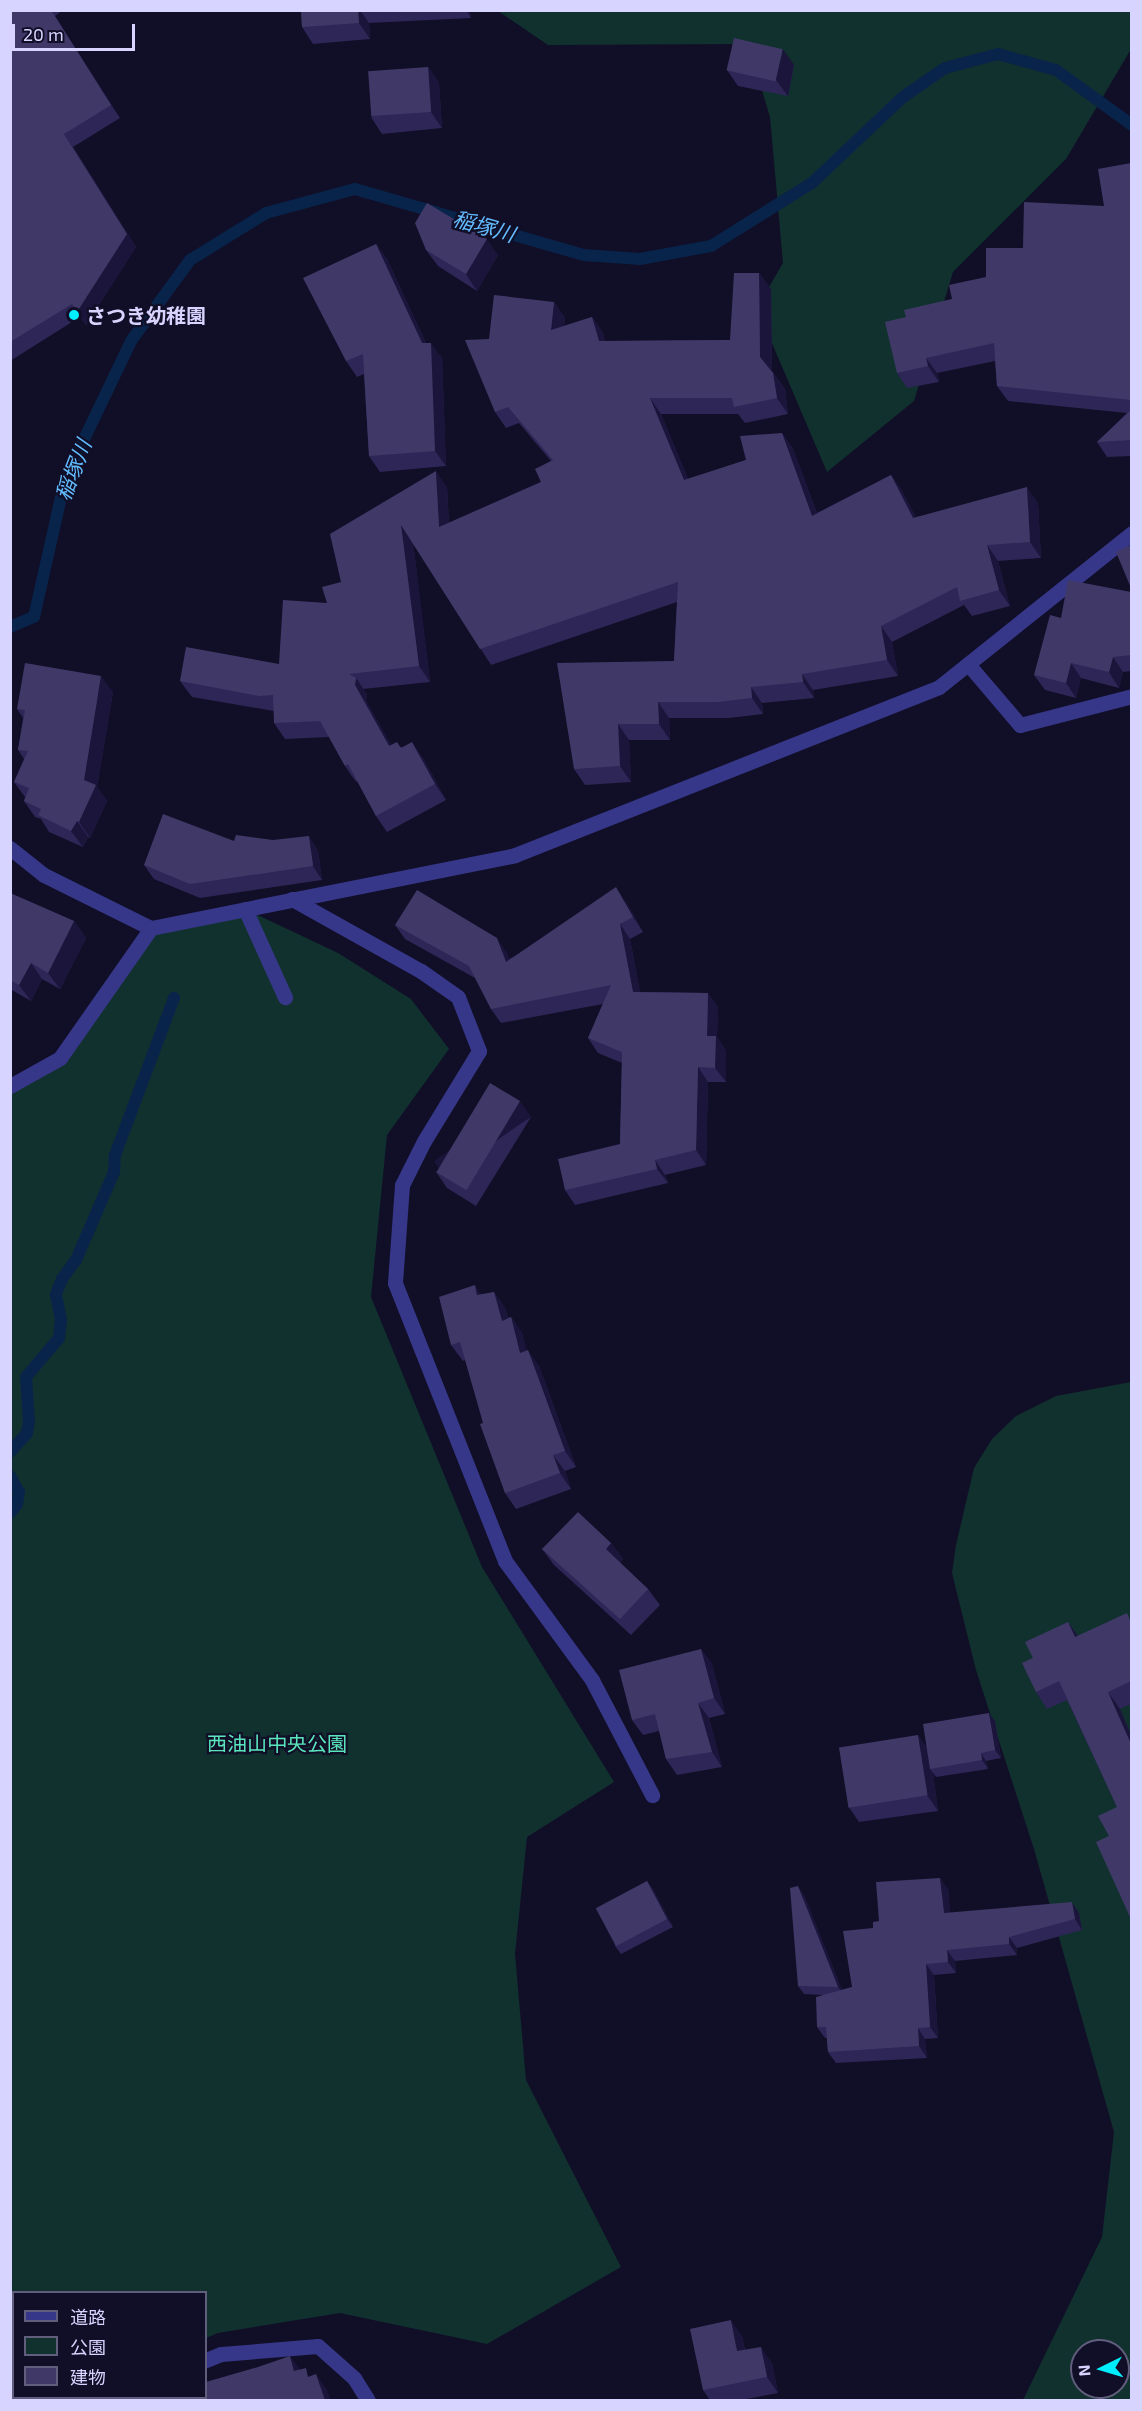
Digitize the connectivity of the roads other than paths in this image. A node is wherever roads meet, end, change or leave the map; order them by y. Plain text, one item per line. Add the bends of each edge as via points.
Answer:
1 (1131, 533) edge
2 (968, 664) junction
3 (1131, 696) edge
4 (10, 848) edge
5 (292, 900) junction
6 (245, 909) junction
7 (151, 928) junction
8 (285, 997) dead end
9 (10, 1086) edge
10 (652, 1795) dead end
11 (207, 2360) edge
12 (368, 2400) edge

1 - 2 street
2 - 3 street via 1020,725
2 - 5 street via 939,687 515,855
4 - 7 street via 44,875
5 - 6 street
5 - 10 street via 421,970 458,997 479,1051 402,1185 395,1283 505,1561 592,1680
6 - 7 street
6 - 8 street
7 - 9 street via 60,1058
11 - 12 street via 221,2354 318,2346 354,2378

